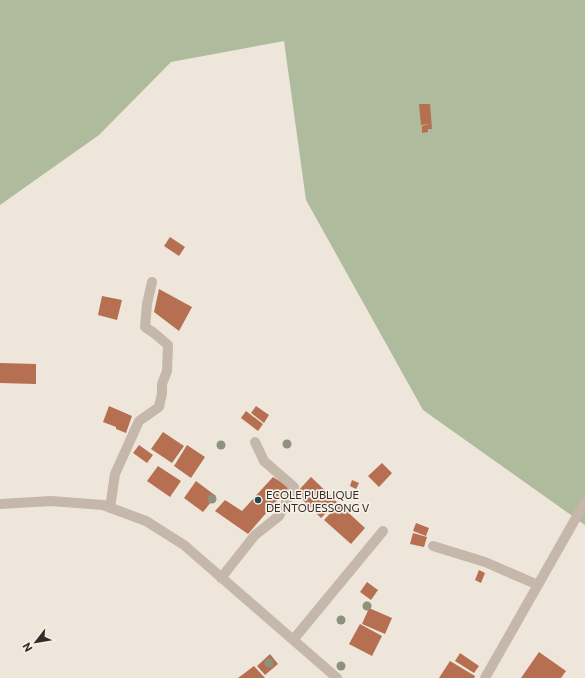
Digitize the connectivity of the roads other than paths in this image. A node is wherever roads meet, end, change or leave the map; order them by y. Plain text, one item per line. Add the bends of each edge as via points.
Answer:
1 (152, 282) dead end
2 (255, 442) dead end
3 (585, 502) edge
4 (0, 504) edge
5 (110, 508) junction
6 (383, 532) dead end
7 (433, 546) dead end
8 (221, 578) junction
9 (538, 585) junction
10 (293, 640) junction
11 (337, 678) edge
12 (485, 678) edge

1 - 5 street via 145,327 168,345 167,371 162,384 159,407 139,421 115,474
2 - 8 street via 264,461 294,486 279,516 255,535
3 - 9 street
4 - 5 street via 51,501 103,505
5 - 8 street via 146,521 184,545
6 - 10 street
7 - 9 street via 485,562
8 - 10 street
9 - 12 street
10 - 11 street

